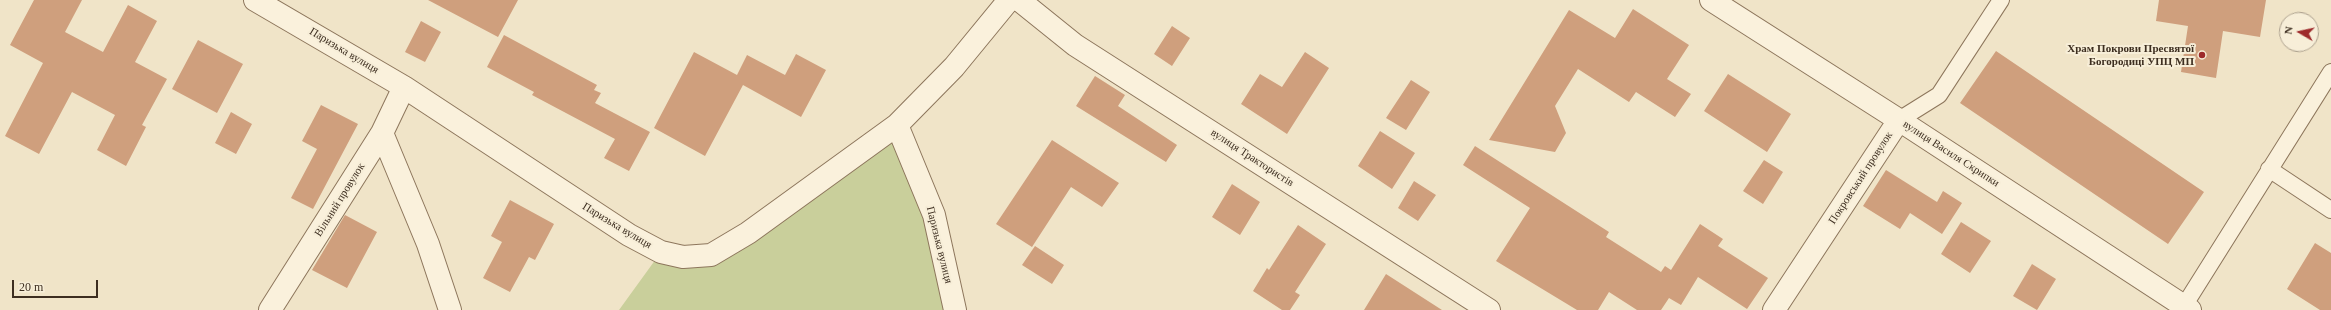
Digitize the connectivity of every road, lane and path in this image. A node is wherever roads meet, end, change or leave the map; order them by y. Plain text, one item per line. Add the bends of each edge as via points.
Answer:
1 (255, 0) edge
2 (1009, 0) edge
3 (1019, 0) edge
4 (1711, 0) edge
5 (2001, 0) edge
6 (2331, 72) edge
7 (404, 87) junction
8 (1899, 120) junction
9 (897, 125) junction
10 (382, 133) junction
11 (2269, 169) junction
12 (2331, 210) edge
13 (2187, 308) edge
14 (270, 310) edge
15 (450, 310) edge
16 (955, 310) edge
17 (1489, 310) edge
18 (1774, 310) edge

1 - 7 street, Паризька вулиця
2 - 9 street via 954,67
3 - 17 street, вулиця Трактористів via 1075,45
4 - 8 street, вулиця Василя Скрипки
5 - 8 lane, Покровський провулок via 1939,95
6 - 11 lane
7 - 9 street, Паризька вулиця via 628,235 661,252 683,257 711,255 748,233
7 - 10 street, Вільний провулок
8 - 13 street, вулиця Василя Скрипки
8 - 18 street, Покровський провулок
9 - 16 street, Паризька вулиця via 934,216
10 - 14 street, Вільний провулок
10 - 15 street via 428,244
11 - 12 lane
11 - 13 lane

